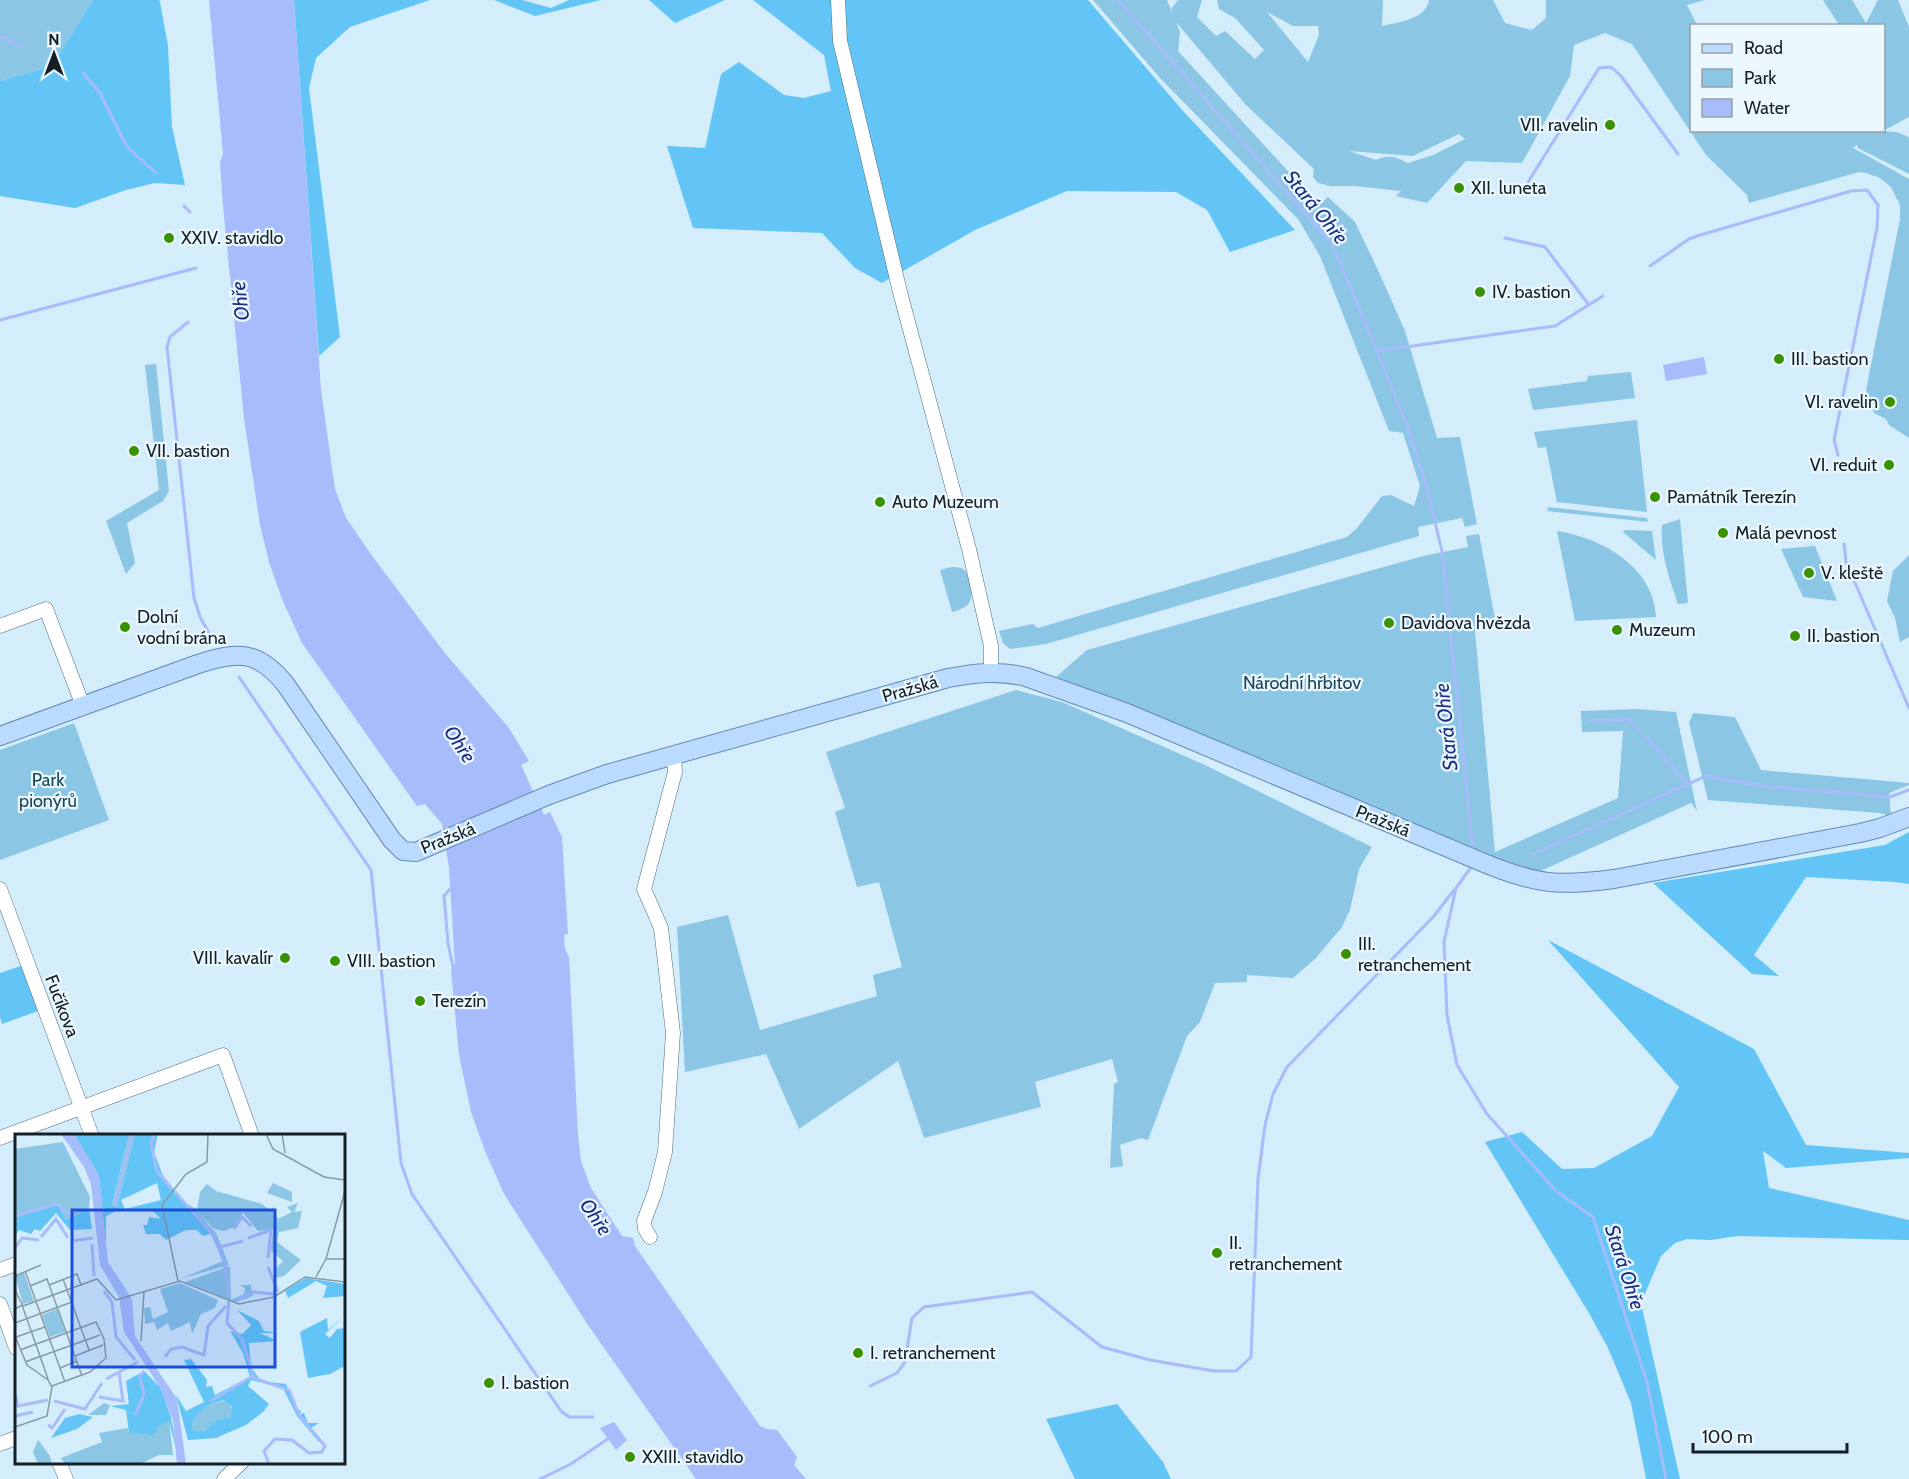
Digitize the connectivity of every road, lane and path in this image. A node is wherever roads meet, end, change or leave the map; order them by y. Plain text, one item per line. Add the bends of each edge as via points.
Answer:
1 (838, 0) edge
2 (0, 626) edge
3 (991, 672) junction
4 (83, 706) junction
5 (0, 736) edge
6 (674, 754) junction
7 (1909, 817) edge
8 (0, 889) edge
9 (82, 1107) junction
10 (91, 1134) edge
11 (251, 1134) edge
12 (0, 1138) edge
13 (650, 1237) dead end
14 (15, 1264) edge
15 (0, 1270) edge
16 (0, 1304) edge
17 (15, 1345) edge
18 (15, 1438) edge
19 (0, 1444) edge
20 (61, 1464) edge
21 (240, 1464) edge
22 (66, 1479) edge
23 (224, 1479) edge

1 - 3 street via 840,41 901,296 969,549 991,646
2 - 4 street via 46,609
3 - 6 main road, Pražská via 948,678
3 - 7 main road, Pražská via 1026,677 1127,713 1489,865 1540,882 1587,883 1860,833
4 - 5 main road, Pražská
4 - 6 main road, Pražská via 211,660 241,654 256,658 276,672 403,851 425,849 549,795
6 - 13 street via 675,772 644,889 661,928 673,1033 665,1152 644,1221
8 - 9 street, Fučíkova
9 - 10 street, Fučíkova
9 - 11 street via 223,1055
9 - 12 street
14 - 15 street
16 - 17 street
18 - 19 street
20 - 22 street
21 - 23 street

